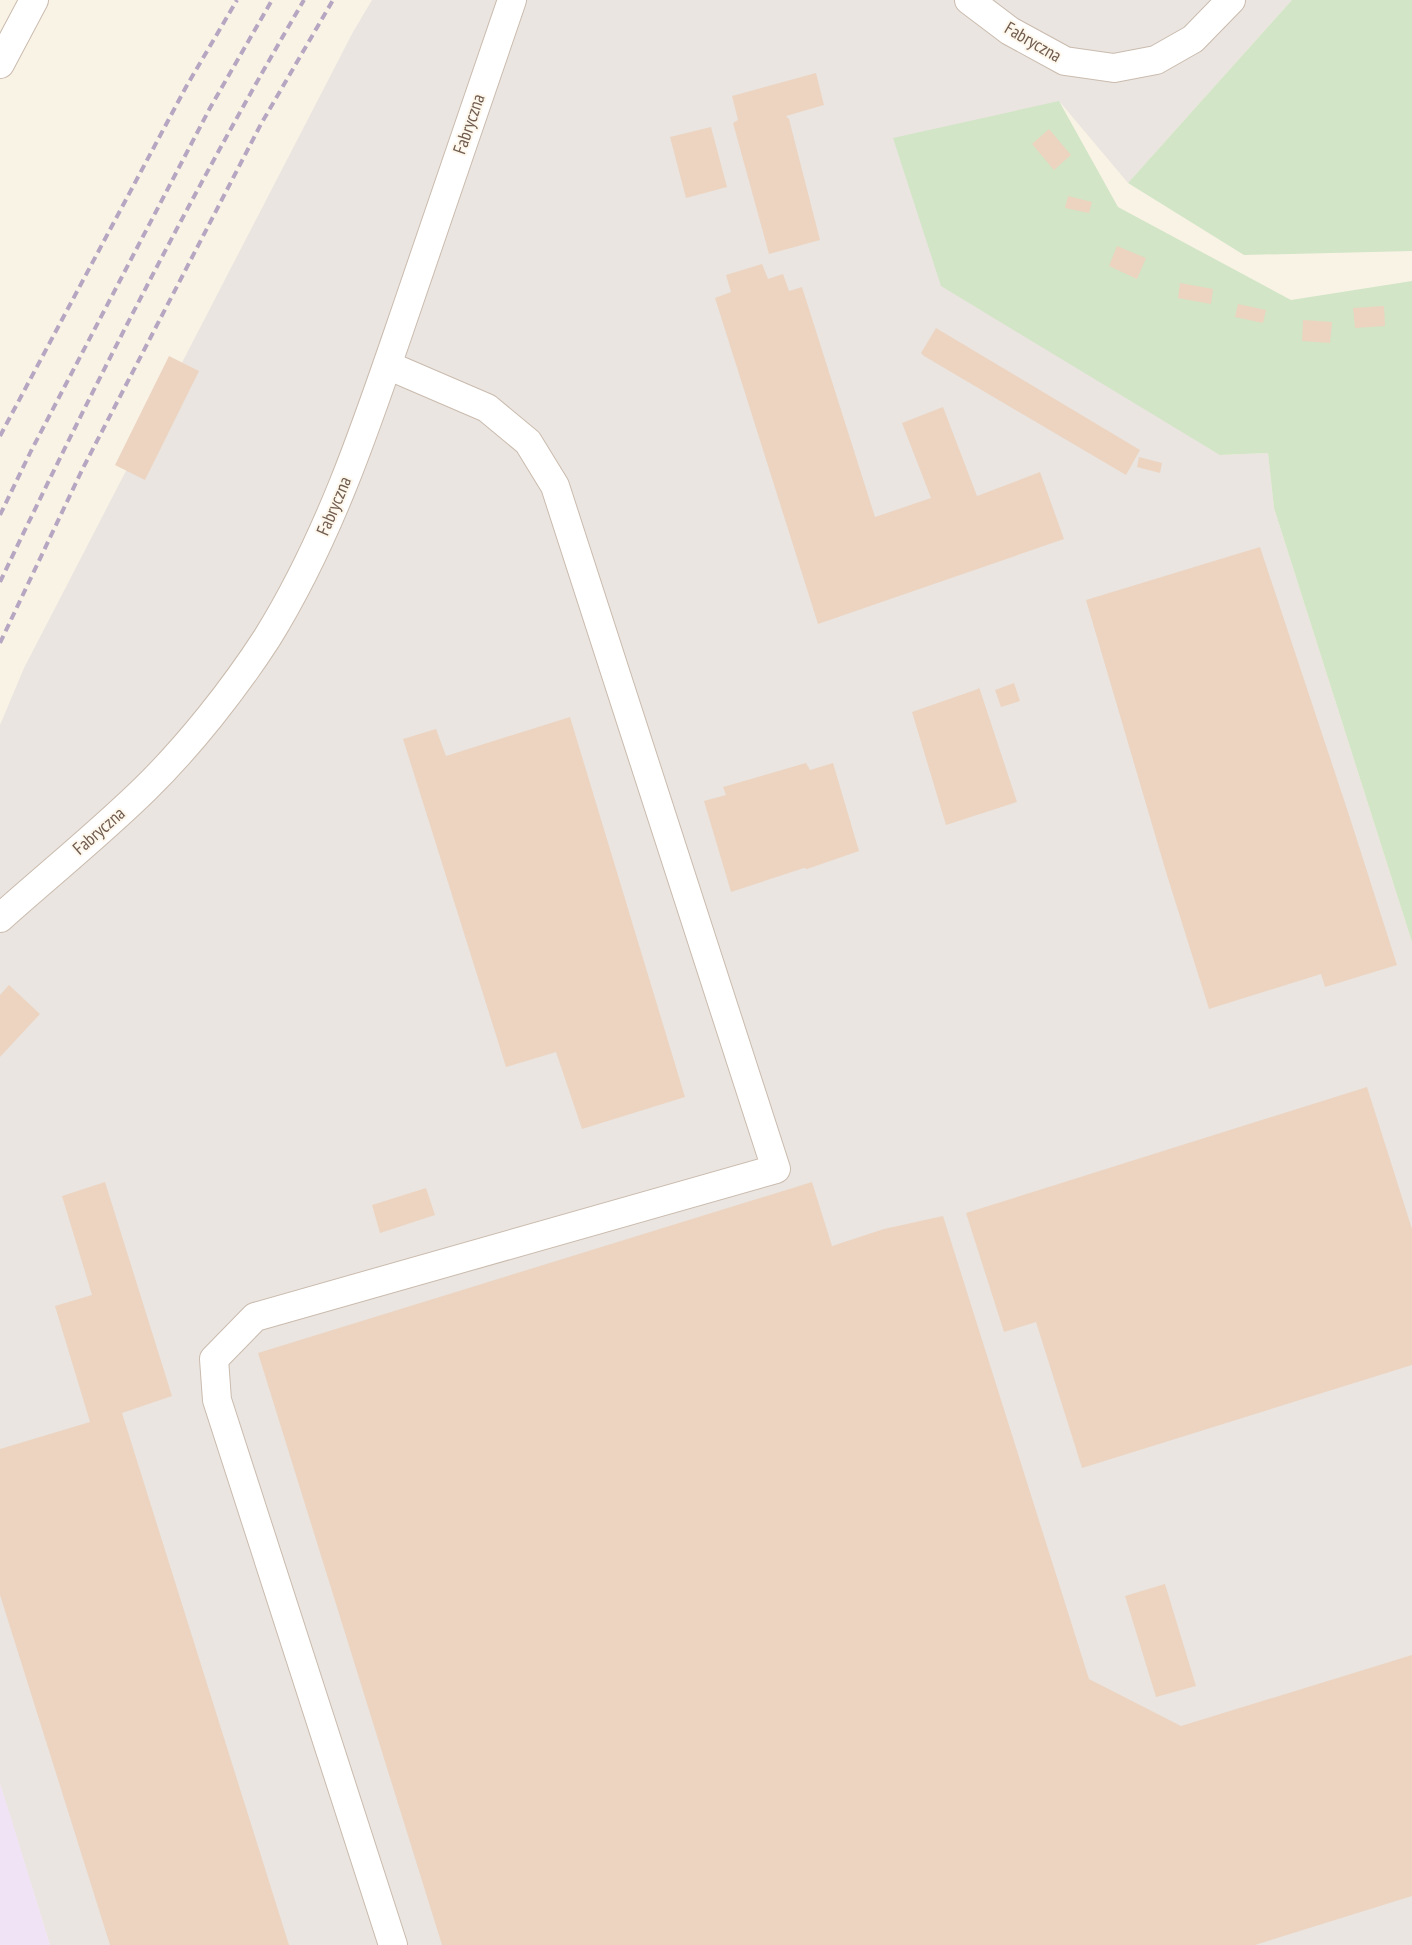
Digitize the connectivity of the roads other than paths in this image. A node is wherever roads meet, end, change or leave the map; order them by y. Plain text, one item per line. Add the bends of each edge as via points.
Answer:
1 (34, 0) edge
2 (512, 0) edge
3 (969, 0) edge
4 (1231, 0) edge
5 (0, 64) edge
6 (387, 365) junction
7 (0, 918) edge
8 (393, 1945) edge

1 - 5 street
2 - 6 street, Fabryczna
3 - 4 street, Fabryczna via 1010,31 1065,61 1114,68 1156,60 1192,40
6 - 7 street, Fabryczna via 344,485 317,548 266,640 215,710 170,763 120,813
6 - 8 street via 487,408 528,442 555,486 776,1169 255,1318 214,1359 217,1400

